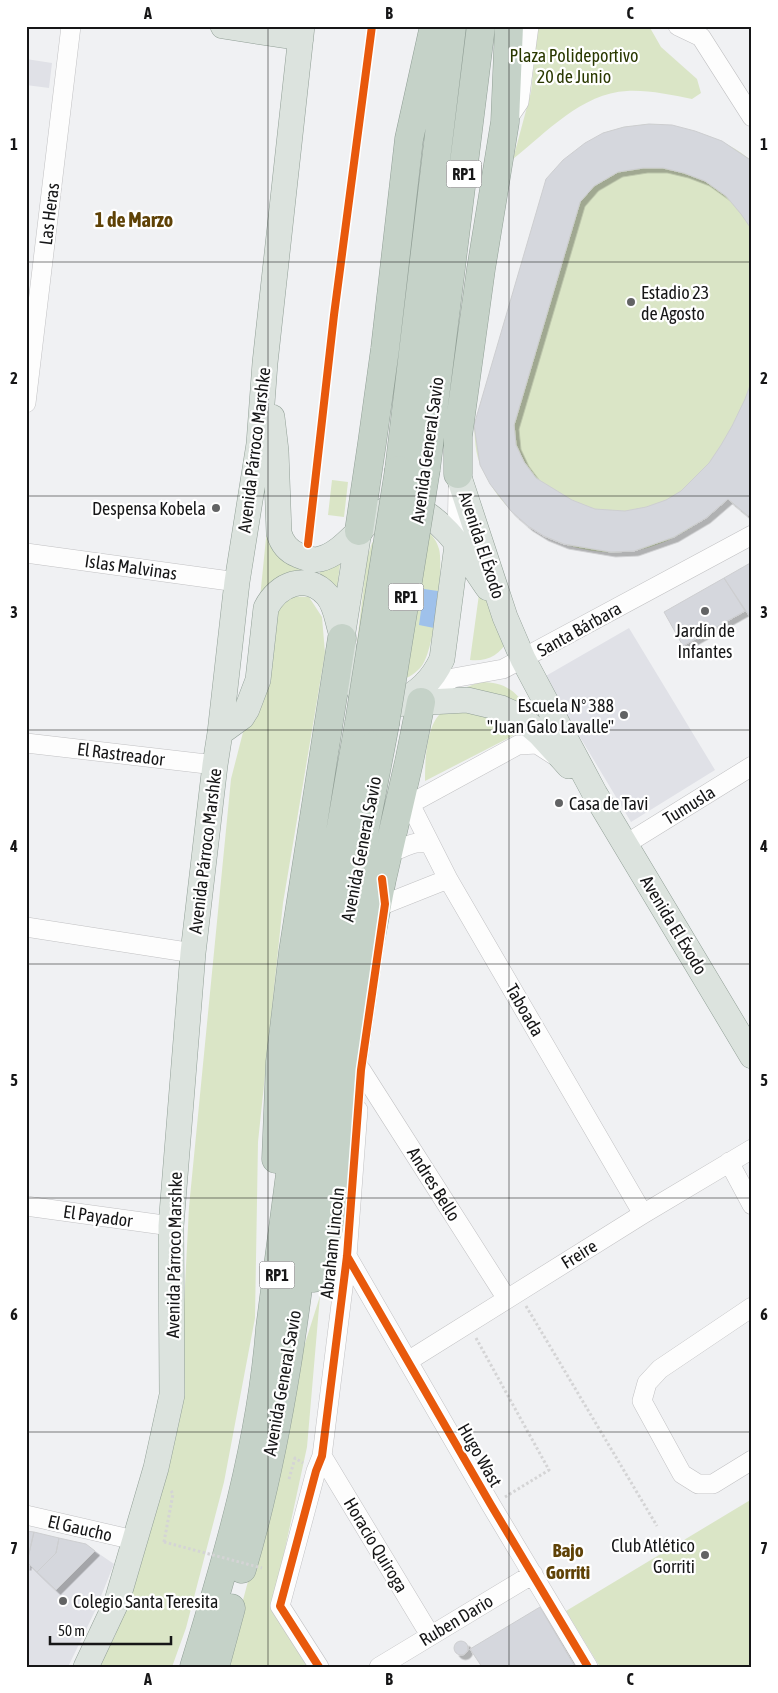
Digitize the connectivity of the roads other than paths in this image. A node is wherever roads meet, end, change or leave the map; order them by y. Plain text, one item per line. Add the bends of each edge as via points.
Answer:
1 (71, 26) edge
2 (223, 26) edge
3 (434, 26) edge
4 (452, 26) edge
5 (481, 26) edge
6 (509, 26) edge
7 (529, 26) edge
8 (678, 26) edge
9 (301, 32) edge
10 (752, 117) edge
11 (505, 122) junction
12 (265, 363) junction
13 (26, 403) edge
14 (458, 474) junction
15 (359, 530) junction
16 (752, 535) edge
17 (457, 545) junction
18 (26, 553) edge
19 (237, 582) junction
20 (505, 617) junction
21 (342, 638) junction
22 (523, 659) junction
23 (418, 694) junction
24 (220, 733) junction
25 (26, 742) edge
26 (215, 765) junction
27 (752, 766) edge
28 (571, 768) junction
29 (595, 794) junction
30 (404, 806) junction
31 (430, 844) junction
32 (626, 844) junction
33 (448, 878) junction
34 (385, 879) junction
35 (343, 880) junction
36 (26, 927) edge
37 (193, 953) junction
38 (749, 1047) edge
39 (361, 1070) junction
40 (752, 1149) edge
41 (729, 1162) junction
42 (752, 1205) edge
43 (26, 1206) edge
44 (643, 1214) junction
45 (170, 1226) junction
46 (347, 1256) junction
47 (274, 1295) junction
48 (512, 1296) junction
49 (752, 1307) edge
50 (408, 1361) junction
51 (287, 1366) junction
52 (322, 1456) junction
53 (752, 1460) edge
54 (26, 1516) edge
55 (134, 1540) junction
56 (533, 1574) junction
57 (430, 1635) junction
58 (86, 1667) edge
59 (194, 1667) edge
60 (214, 1667) edge
61 (319, 1667) edge
62 (379, 1667) edge
63 (588, 1667) edge

1 - 13 street, Las Heras
2 - 9 main road
3 - 15 highway via 409,139 385,349
4 - 35 highway, Avenida General Savio / RP1, bridge via 399,470 359,723
5 - 35 highway, Avenida General Savio / RP1, bridge via 423,488 385,724
6 - 11 highway
7 - 11 street via 519,102
8 - 10 street via 701,37
9 - 12 main road, Avenida Párroco Marshke
11 - 14 highway via 458,436
12 - 15 main road, Avenida El Éxodo via 276,451 277,514 281,540 288,550 297,555 321,559 338,550
12 - 19 main road, Avenida Párroco Marshke via 259,444
14 - 17 street
14 - 20 main road, Avenida El Éxodo
15 - 17 main road, Avenida El Éxodo via 389,508 403,506 437,520
15 - 21 main road
16 - 22 street, Santa Bárbara
17 - 20 main road, Avenida El Éxodo
17 - 23 main road via 442,659
18 - 19 street, Islas Malvinas
19 - 24 main road, Avenida Párroco Marshke
20 - 22 main road, Avenida El Éxodo
21 - 23 main road, Avenida El Éxodo via 350,675 360,692 369,699 391,704
21 - 24 main road via 332,602 320,588 298,583 278,591 266,608 258,680 247,709 242,717
21 - 47 highway via 293,952 280,1062
22 - 23 street, Santa Bárbara via 503,669 453,678
22 - 29 main road, Avenida El Éxodo
23 - 28 main road, Avenida El Éxodo via 492,705 519,716
23 - 30 highway
24 - 26 main road, Avenida Párroco Marshke
25 - 26 street, El Rastreador
26 - 37 main road, Avenida Párroco Marshke
27 - 32 street, Tumusla
28 - 29 main road, Avenida El Éxodo
28 - 30 street via 537,744 518,745
29 - 32 main road, Avenida El Éxodo
30 - 31 street, Taboada
30 - 34 highway
31 - 33 street, Taboada
31 - 34 street via 415,842
32 - 38 main road, Avenida El Éxodo
33 - 34 street
33 - 44 street, Taboada
34 - 39 street, Abraham Lincoln
34 - 51 highway via 360,1005 329,1228
35 - 47 highway, Avenida General Savio / RP1 via 306,1039
35 - 51 highway, Avenida General Savio / RP1 via 340,958
36 - 37 street
37 - 45 main road, Avenida Párroco Marshke
39 - 46 street, Abraham Lincoln
39 - 48 street, Andres Bello
40 - 41 street, Freire
41 - 42 street
41 - 44 street, Freire
43 - 45 street, El Payador
44 - 48 street, Freire
45 - 55 main road, Avenida Párroco Marshke via 172,1395
46 - 50 street, Hugo Wast
46 - 52 street, Abraham Lincoln
47 - 59 highway, Avenida General Savio / RP1 via 267,1362 241,1503
48 - 50 street, Freire
49 - 53 street via 660,1369 647,1383 642,1401 682,1474 698,1484 713,1484
50 - 56 street, Hugo Wast
51 - 60 highway, Avenida General Savio / RP1 via 257,1520
52 - 57 street, Horacio Quiroga
52 - 61 street, Abraham Lincoln via 280,1606
54 - 55 street, El Gaucho
55 - 58 main road, Avenida Párroco Marshke via 116,1601
56 - 57 street, Ruben Dario
56 - 63 street, Hugo Wast
57 - 62 street, Ruben Dario

